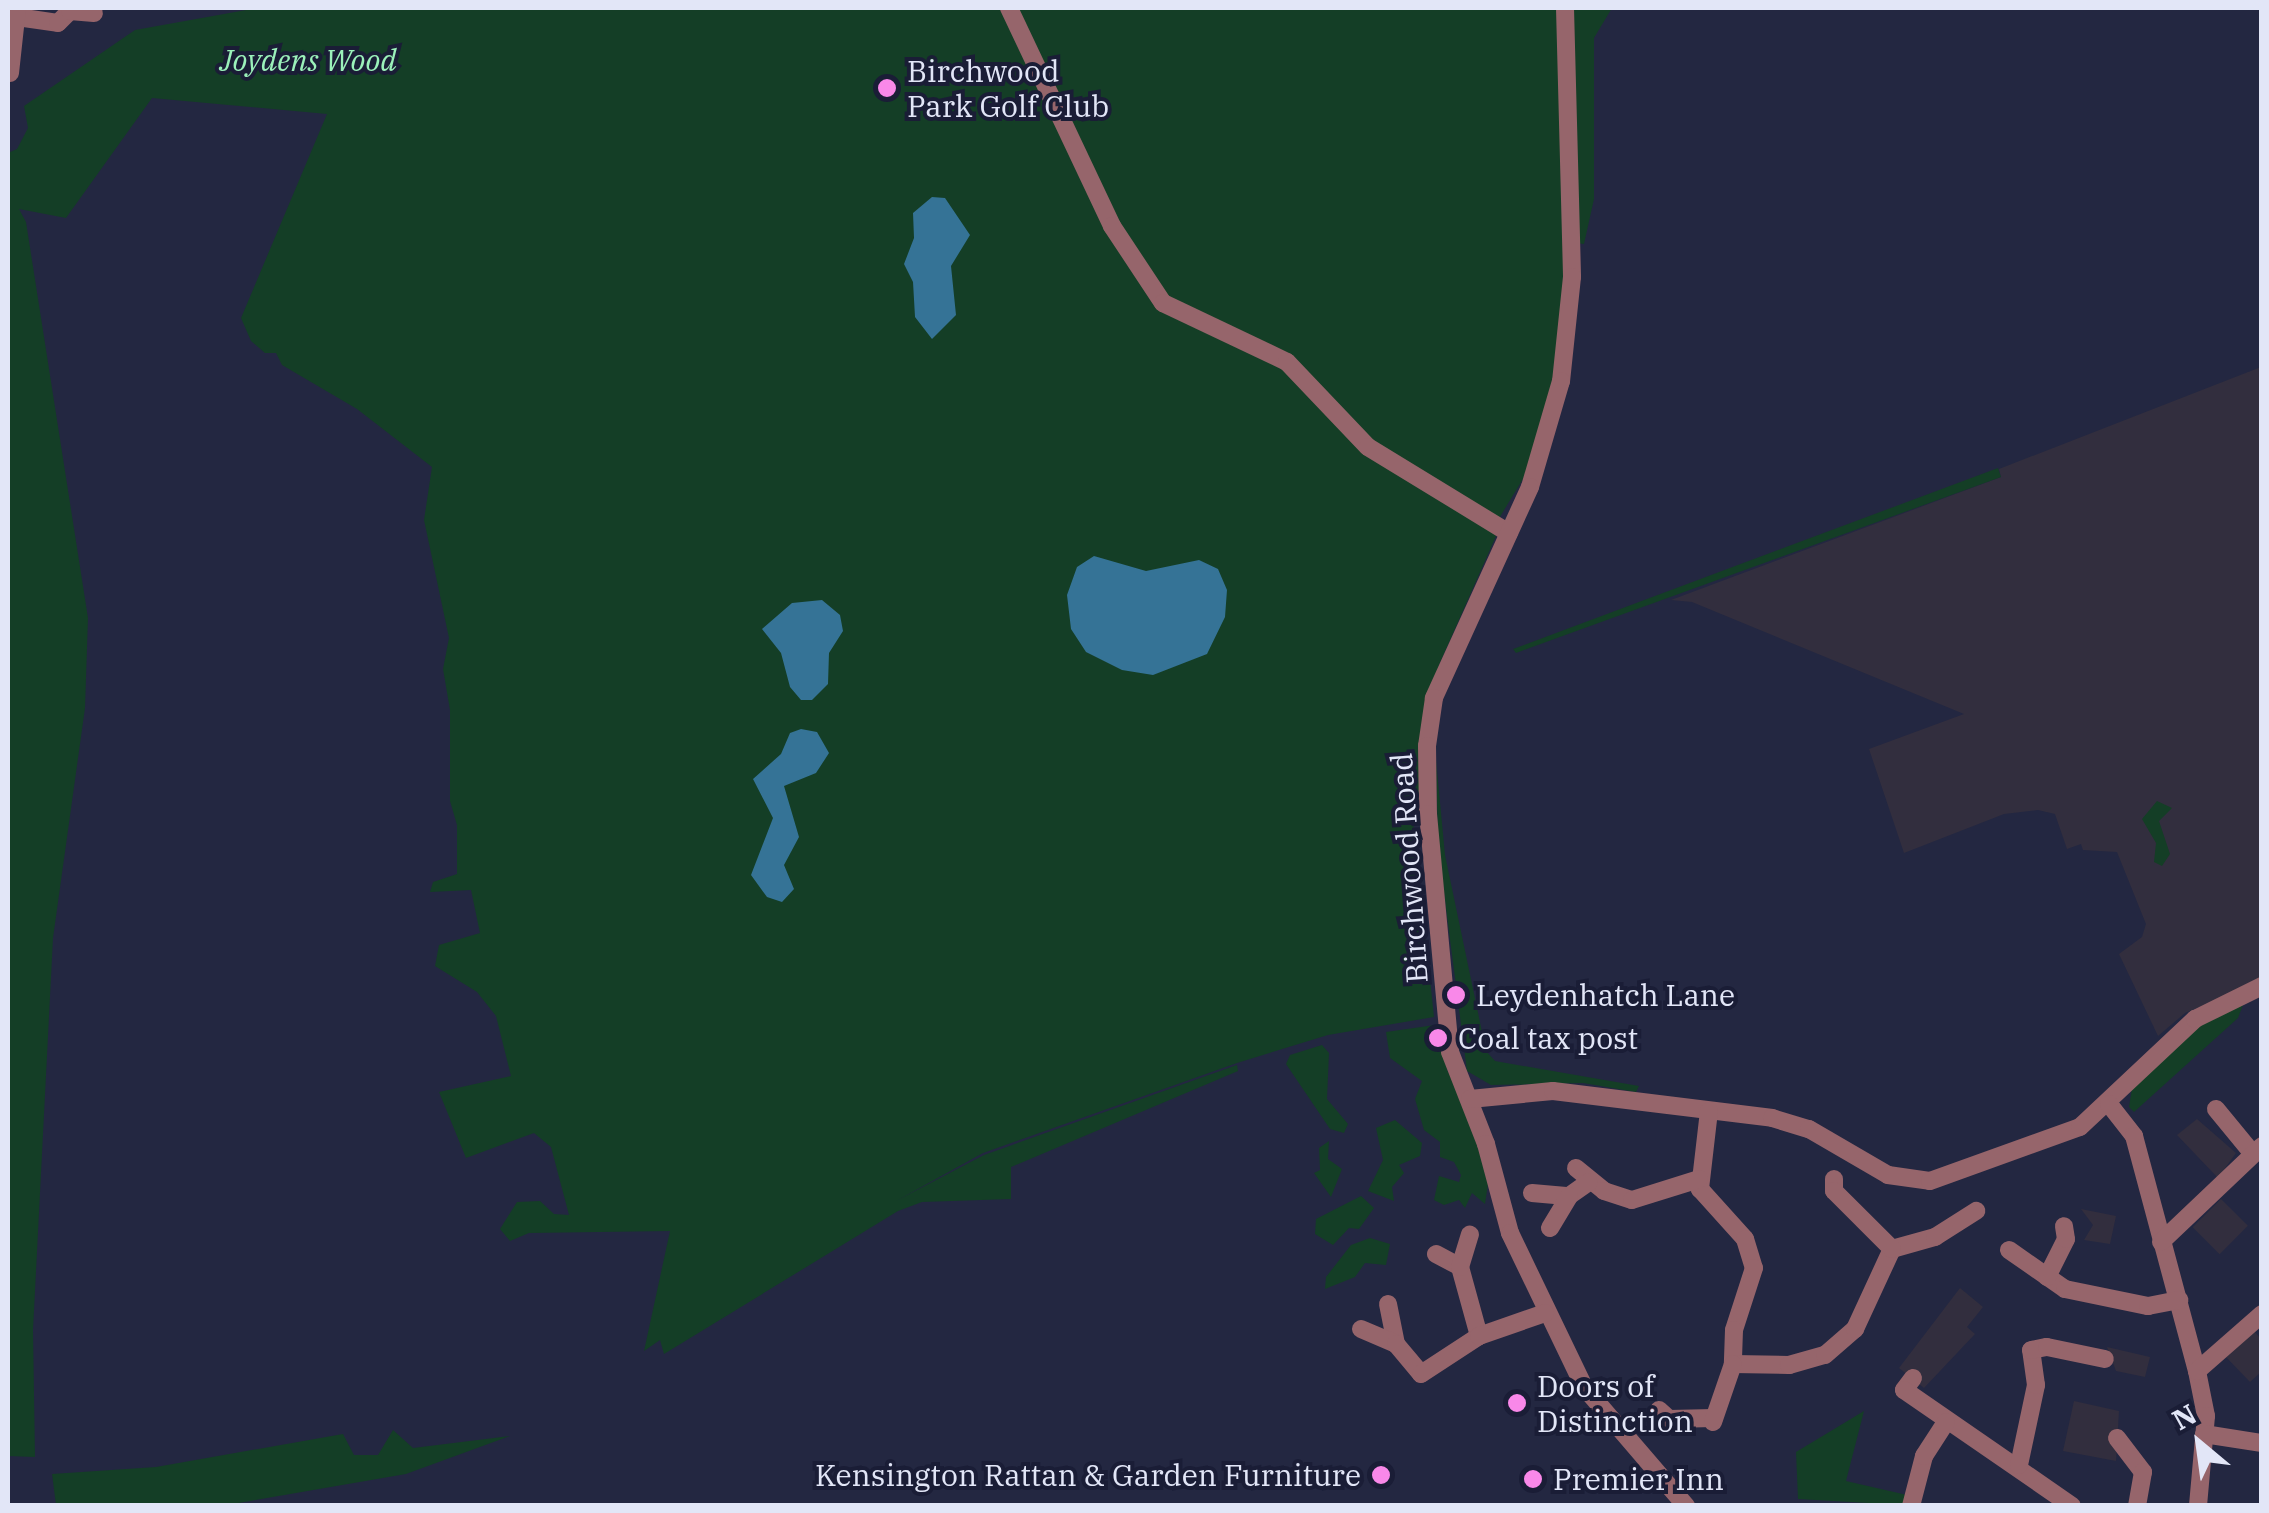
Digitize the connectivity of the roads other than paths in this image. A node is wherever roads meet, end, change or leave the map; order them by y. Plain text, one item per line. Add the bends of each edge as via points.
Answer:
1 (1009, 8) edge
2 (1566, 8) edge
3 (17, 12) edge
4 (94, 13) dead end
5 (10, 74) edge
6 (1509, 533) junction
7 (2262, 986) edge
8 (1470, 1100) junction
9 (2110, 1104) junction
10 (1709, 1110) junction
11 (2216, 1110) dead end
12 (2257, 1150) edge
13 (1699, 1179) junction
14 (1829, 1189) dead end
15 (1532, 1193) dead end
16 (1569, 1196) junction
17 (1976, 1212) dead end
18 (2064, 1226) dead end
19 (1550, 1228) dead end
20 (1470, 1234) dead end
21 (2161, 1242) junction
22 (1892, 1248) junction
23 (2009, 1250) dead end
24 (1436, 1254) dead end
25 (1460, 1267) junction
26 (2047, 1277) junction
27 (2179, 1300) junction
28 (1388, 1304) dead end
29 (1545, 1313) junction
30 (2262, 1314) edge
31 (1361, 1329) dead end
32 (1479, 1336) junction
33 (1396, 1344) junction
34 (2105, 1359) dead end
35 (1733, 1364) junction
36 (2197, 1371) junction
37 (1903, 1383) dead end
38 (1659, 1410) dead end
39 (1946, 1422) junction
40 (2204, 1434) junction
41 (2117, 1438) dead end
42 (2262, 1444) edge
43 (2019, 1465) junction
44 (1686, 1506) edge
45 (1911, 1506) edge
46 (2072, 1506) edge
47 (2137, 1506) edge
48 (2198, 1506) edge

1 - 6 street via 1112,226 1163,304 1287,362 1368,447
2 - 6 street, Birchwood Road via 1569,329 1546,441
3 - 4 street via 58,24 70,11
3 - 5 street
6 - 8 street, Birchwood Road via 1444,671 1426,746 1446,1022
7 - 9 street via 2195,1019
8 - 10 street via 1553,1090
8 - 29 street, Birchwood Road via 1510,1233
9 - 10 street via 2073,1130 1930,1181 1888,1175 1809,1129
9 - 21 street via 2134,1136
10 - 13 street
11 - 12 street
12 - 21 street
13 - 16 street via 1632,1200 1582,1175
13 - 35 street via 1706,1200 1745,1239 1754,1268 1734,1330
14 - 22 street
15 - 16 street
16 - 19 street
17 - 22 street via 1935,1237
18 - 26 street via 2066,1240
20 - 25 street
21 - 27 street
22 - 35 street via 1864,1314 1838,1346 1789,1366
23 - 26 street
24 - 25 street
25 - 32 street
26 - 27 street via 2065,1290 2116,1301 2148,1306
27 - 36 street
28 - 33 street
29 - 32 street
29 - 44 street, Birchwood Road via 1593,1400
30 - 36 street
31 - 33 street
32 - 33 street via 1422,1374
34 - 43 street via 2031,1350 2036,1385
35 - 38 street via 1714,1420 1669,1418
36 - 40 street
37 - 39 street
39 - 43 street
39 - 45 street via 1924,1456
40 - 42 street
40 - 48 street
41 - 47 street via 2143,1472
43 - 46 street

